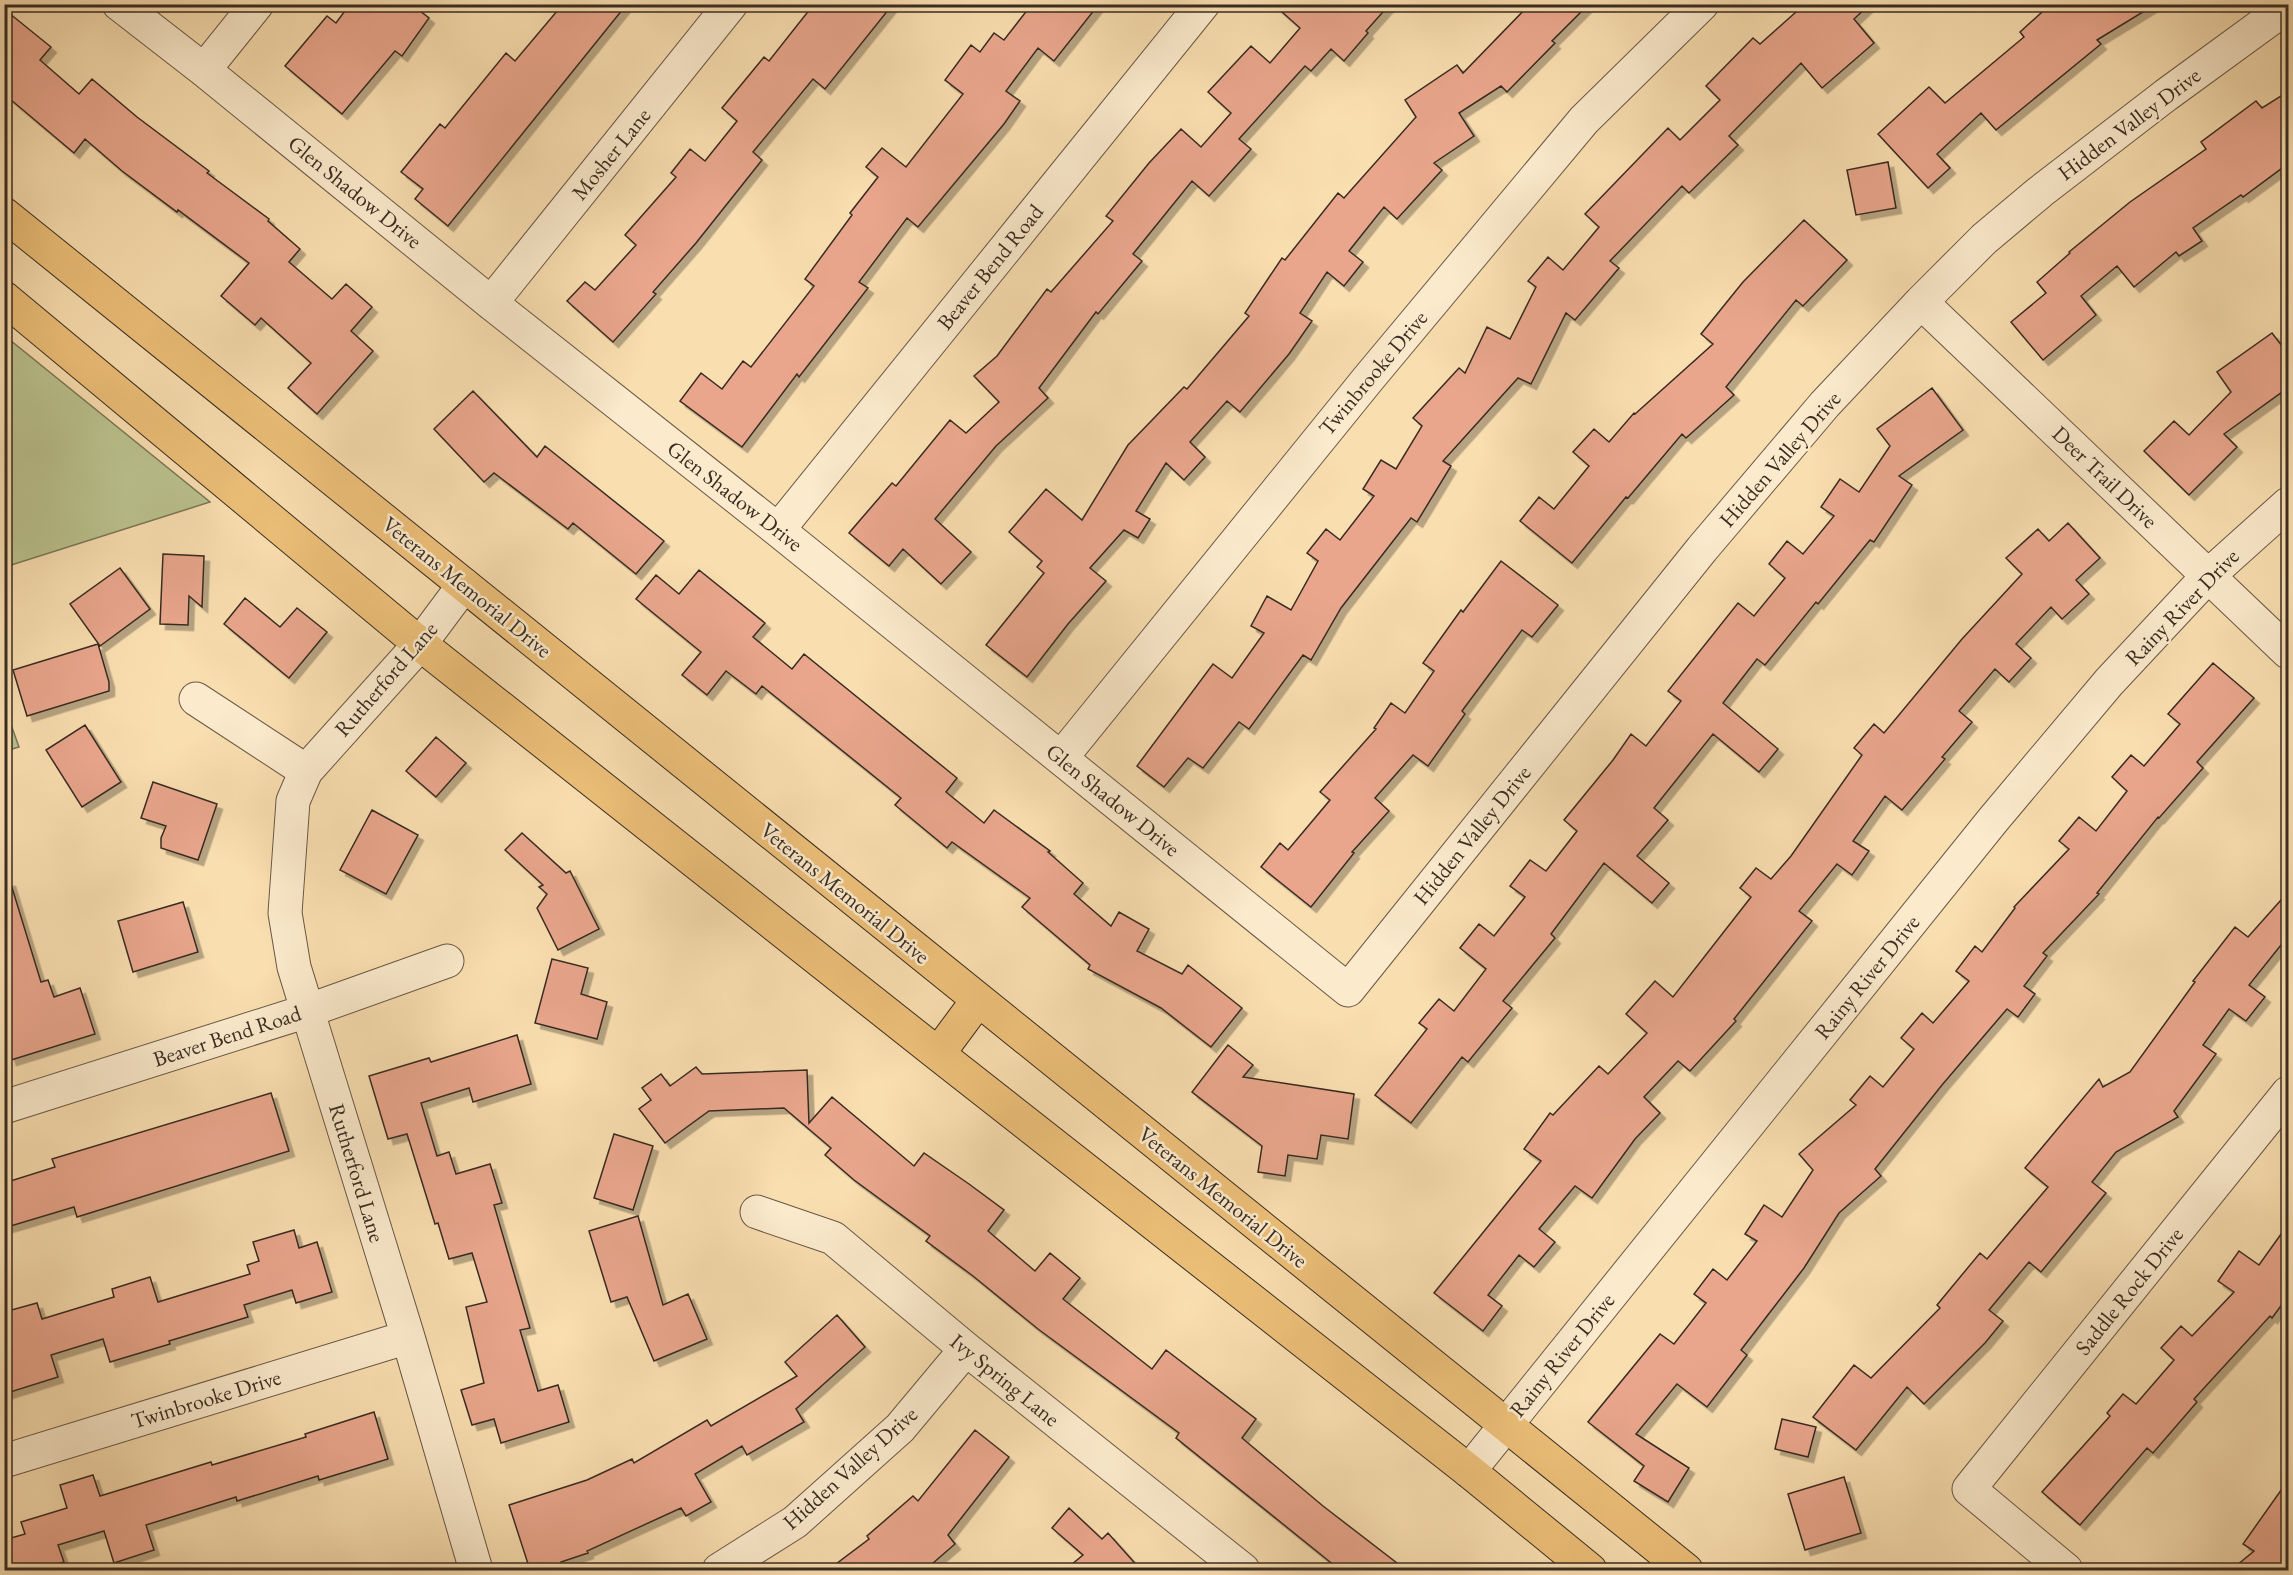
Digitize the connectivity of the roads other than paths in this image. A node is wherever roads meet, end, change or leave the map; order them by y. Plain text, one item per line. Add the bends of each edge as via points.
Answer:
1 (119, 4) edge
2 (257, 4) edge
3 (731, 4) edge
4 (1203, 4) edge
5 (1702, 4) edge
6 (2277, 8) edge
7 (204, 70) junction
8 (4, 214) edge
9 (4, 298) edge
10 (1921, 302) junction
11 (491, 303) junction
12 (2289, 504) edge
13 (778, 530) junction
14 (2209, 575) junction
15 (464, 585) junction
16 (420, 644) junction
17 (2289, 652) edge
18 (196, 699) dead end
19 (1061, 758) junction
20 (306, 771) junction
21 (447, 961) dead end
22 (1348, 990) joint
23 (978, 1000) junction
24 (307, 1011) junction
25 (938, 1054) junction
26 (2289, 1093) edge
27 (4, 1107) edge
28 (757, 1212) dead end
29 (408, 1337) junction
30 (966, 1349) junction
31 (1506, 1425) junction
32 (4, 1461) edge
33 (1469, 1471) junction
34 (1232, 1567) edge
35 (476, 1570) edge
36 (719, 1570) edge
37 (1590, 1570) edge
38 (1686, 1570) edge
39 (2066, 1570) edge

1 - 7 street, Glen Shadow Drive
2 - 7 street
3 - 11 street, Mosher Lane
4 - 13 street, Beaver Bend Road
5 - 19 street, Twinbrooke Drive via 1584,120
6 - 10 street, Hidden Valley Drive via 2040,192
7 - 11 street, Glen Shadow Drive
8 - 15 main road, Veterans Memorial Drive
9 - 16 main road
10 - 14 street, Deer Trail Drive
10 - 22 street, Hidden Valley Drive via 1826,404 1702,549
11 - 13 street, Glen Shadow Drive
12 - 14 street, Rainy River Drive
13 - 19 street, Glen Shadow Drive
14 - 17 street, Deer Trail Drive
14 - 31 street, Rainy River Drive via 2109,682 1993,820
15 - 16 street, Rutherford Lane
15 - 23 main road, Veterans Memorial Drive
16 - 20 street, Rutherford Lane
16 - 25 main road
18 - 20 street
19 - 22 street, Glen Shadow Drive
20 - 24 street, Rutherford Lane via 293,801 285,913 294,967
21 - 24 street, Beaver Bend Road
23 - 25 main road
23 - 31 main road, Veterans Memorial Drive
24 - 27 street, Beaver Bend Road
24 - 29 street, Rutherford Lane
25 - 33 main road
26 - 39 street, Saddle Rock Drive via 1968,1489
28 - 30 street, Ivy Spring Lane via 833,1238
29 - 32 street, Twinbrooke Drive
29 - 35 street, Rutherford Lane
30 - 34 street, Ivy Spring Lane
30 - 36 street, Hidden Valley Drive via 900,1428 804,1515
31 - 33 street, Rainy River Drive
31 - 38 main road, Veterans Memorial Drive
33 - 37 main road

